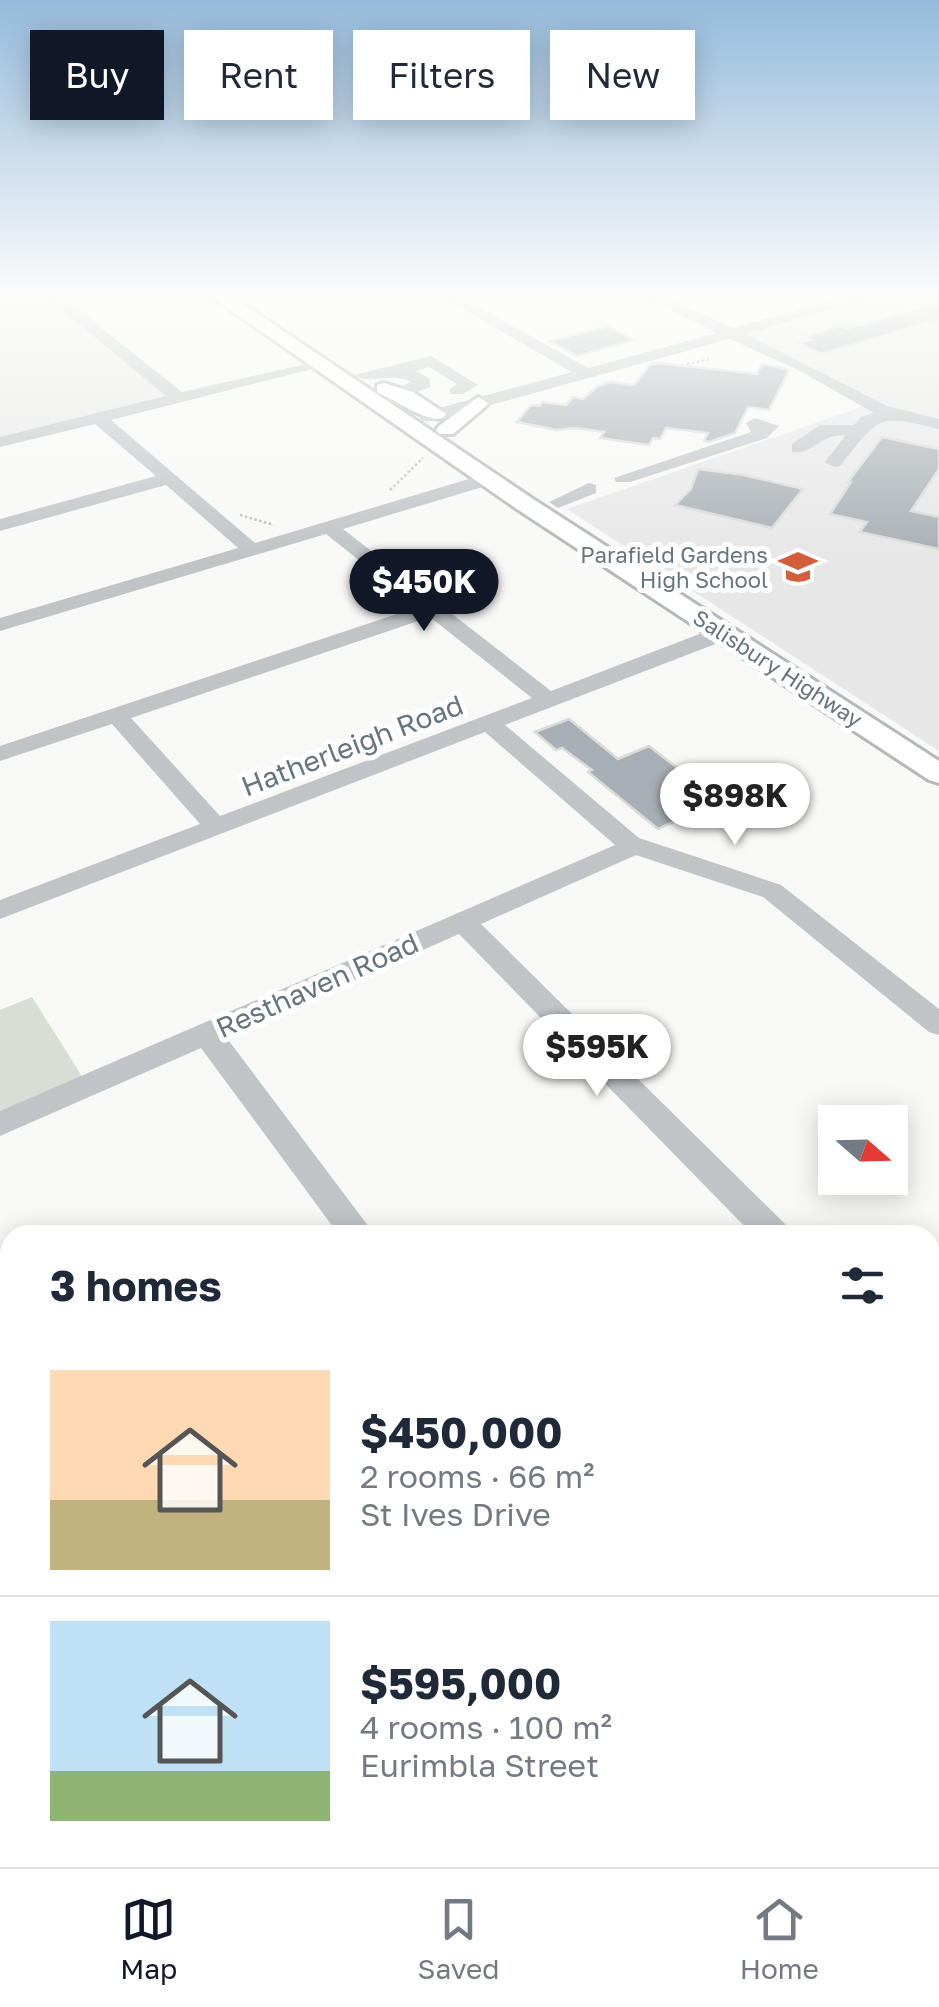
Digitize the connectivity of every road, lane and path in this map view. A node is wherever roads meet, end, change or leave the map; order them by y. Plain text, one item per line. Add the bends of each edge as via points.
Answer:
1 (159, 382) edge
2 (240, 382) edge
3 (364, 382) edge
4 (393, 382) edge
5 (404, 382) edge
6 (465, 382) edge
7 (553, 382) edge
8 (830, 382) edge
9 (401, 384) junction
10 (456, 390) junction
11 (178, 397) junction
12 (478, 403) junction
13 (889, 414) junction
14 (98, 418) junction
15 (429, 421) junction
16 (939, 424) edge
17 (859, 431) junction
18 (761, 434) dead end
19 (0, 442) edge
20 (798, 448) dead end
21 (430, 452) dead end
22 (834, 462) dead end
23 (170, 478) junction
24 (622, 478) dead end
25 (489, 479) junction
26 (589, 489) dead end
27 (390, 490) dead end
28 (558, 502) junction
29 (238, 515) dead end
30 (0, 524) edge
31 (329, 527) junction
32 (288, 529) dead end
33 (252, 550) junction
34 (433, 609) junction
35 (0, 626) edge
36 (735, 629) junction
37 (550, 702) junction
38 (116, 714) junction
39 (491, 724) junction
40 (5, 744) edge
41 (939, 751) edge
42 (939, 774) edge
43 (218, 828) junction
44 (634, 846) junction
45 (0, 910) edge
46 (462, 922) junction
47 (939, 1025) edge
48 (207, 1034) junction
49 (0, 1124) edge
50 (350, 1225) edge
51 (764, 1225) edge

1 - 11 street
2 - 11 street
3 - 15 main road, Salisbury Highway
4 - 9 main road, Salisbury Highway
5 - 9 street
6 - 10 street via 470,385
7 - 12 street
8 - 13 street
9 - 10 street
9 - 15 main road, Salisbury Highway
10 - 12 street
11 - 14 street
12 - 15 main road
13 - 16 street
13 - 17 street via 866,421
14 - 19 street
14 - 23 street
15 - 25 main road, Salisbury Highway
15 - 28 main road, Salisbury Highway
17 - 20 street via 826,428
17 - 22 street
18 - 24 street
21 - 27 path
23 - 30 street
23 - 33 street
25 - 31 street
25 - 36 main road, Salisbury Highway
26 - 28 street
28 - 36 main road, Salisbury Highway
29 - 32 path
31 - 33 street
31 - 34 street
33 - 35 street
34 - 37 street
34 - 38 street
36 - 37 street, Hatherleigh Road
36 - 41 main road, Salisbury Highway
36 - 42 main road, Salisbury Highway
37 - 39 street, Hatherleigh Road
38 - 40 street
38 - 43 street
39 - 43 street, Hatherleigh Road
39 - 44 street
43 - 45 street, Hatherleigh Road
44 - 46 street, Resthaven Road
44 - 47 street via 772,891
46 - 48 street, Resthaven Road
46 - 51 street
48 - 49 street, Resthaven Road
48 - 50 street

